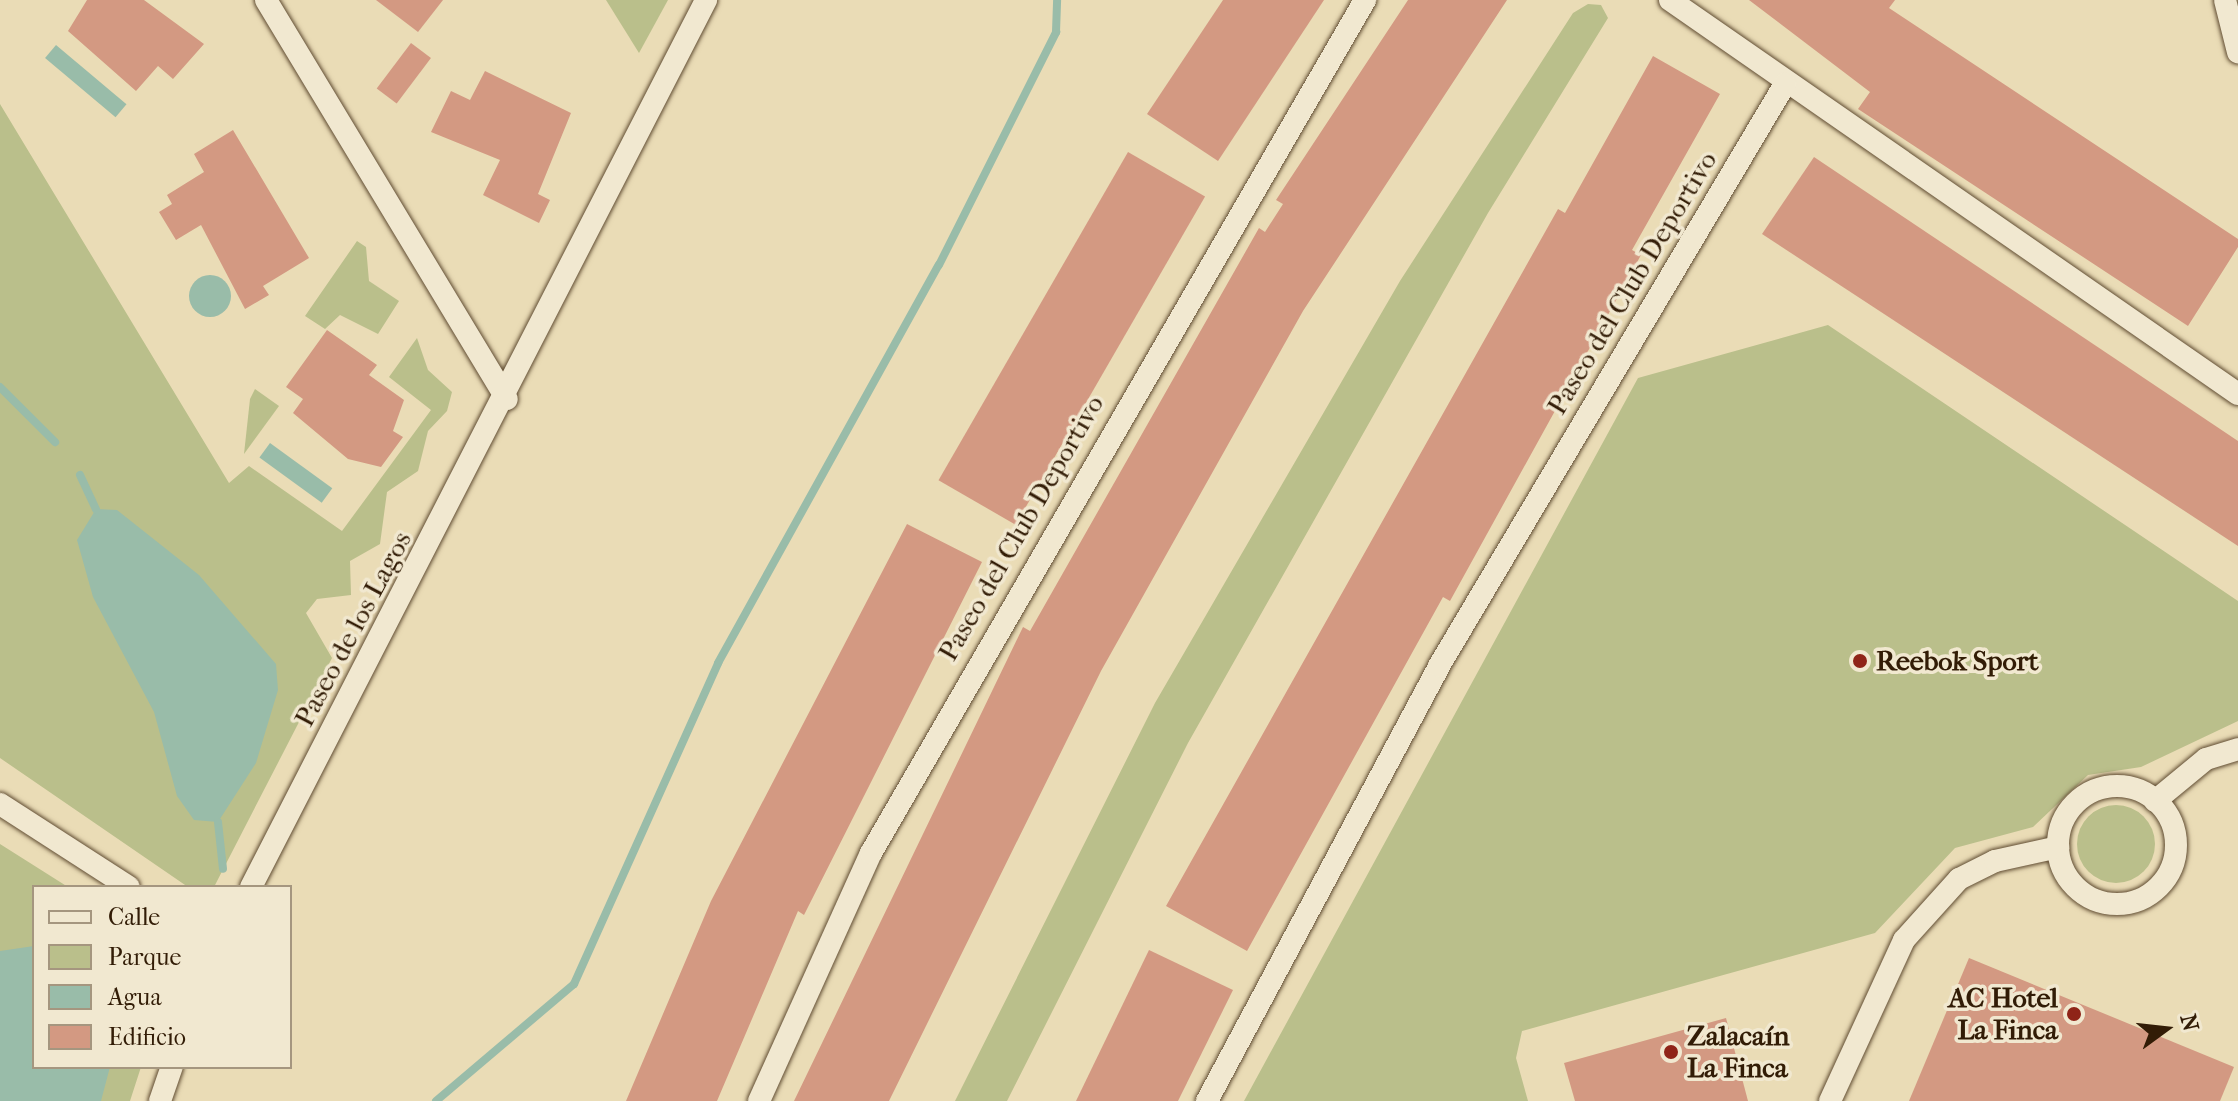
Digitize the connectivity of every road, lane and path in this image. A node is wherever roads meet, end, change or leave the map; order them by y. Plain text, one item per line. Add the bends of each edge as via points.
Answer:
1 (266, 0) edge
2 (706, 0) edge
3 (1365, 0) edge
4 (1670, 0) edge
5 (2225, 0) edge
6 (2238, 52) edge
7 (1785, 84) junction
8 (2238, 394) edge
9 (507, 399) junction
10 (2238, 749) edge
11 (2155, 801) junction
12 (0, 804) edge
13 (2058, 847) junction
14 (126, 885) edge
15 (252, 885) edge
16 (171, 1069) edge
17 (160, 1101) edge
18 (759, 1101) edge
19 (1207, 1101) edge
20 (1830, 1101) edge

1 - 9 street
2 - 9 street, Paseo de los Lagos
3 - 18 street, Paseo del Club Deportivo via 871,853
4 - 7 street
5 - 6 street
7 - 8 street
7 - 19 street, Paseo del Club Deportivo via 1439,666
9 - 15 street, Paseo de los Lagos
10 - 11 street via 2206,759
11 - 13 street via 2129,788 2100,788 2069,810
11 - 13 street via 2175,849 2165,880 2143,899 2104,904 2086,896 2072,883
12 - 14 street
13 - 20 street via 1995,861 1959,879 1940,899 1904,940
16 - 17 street

